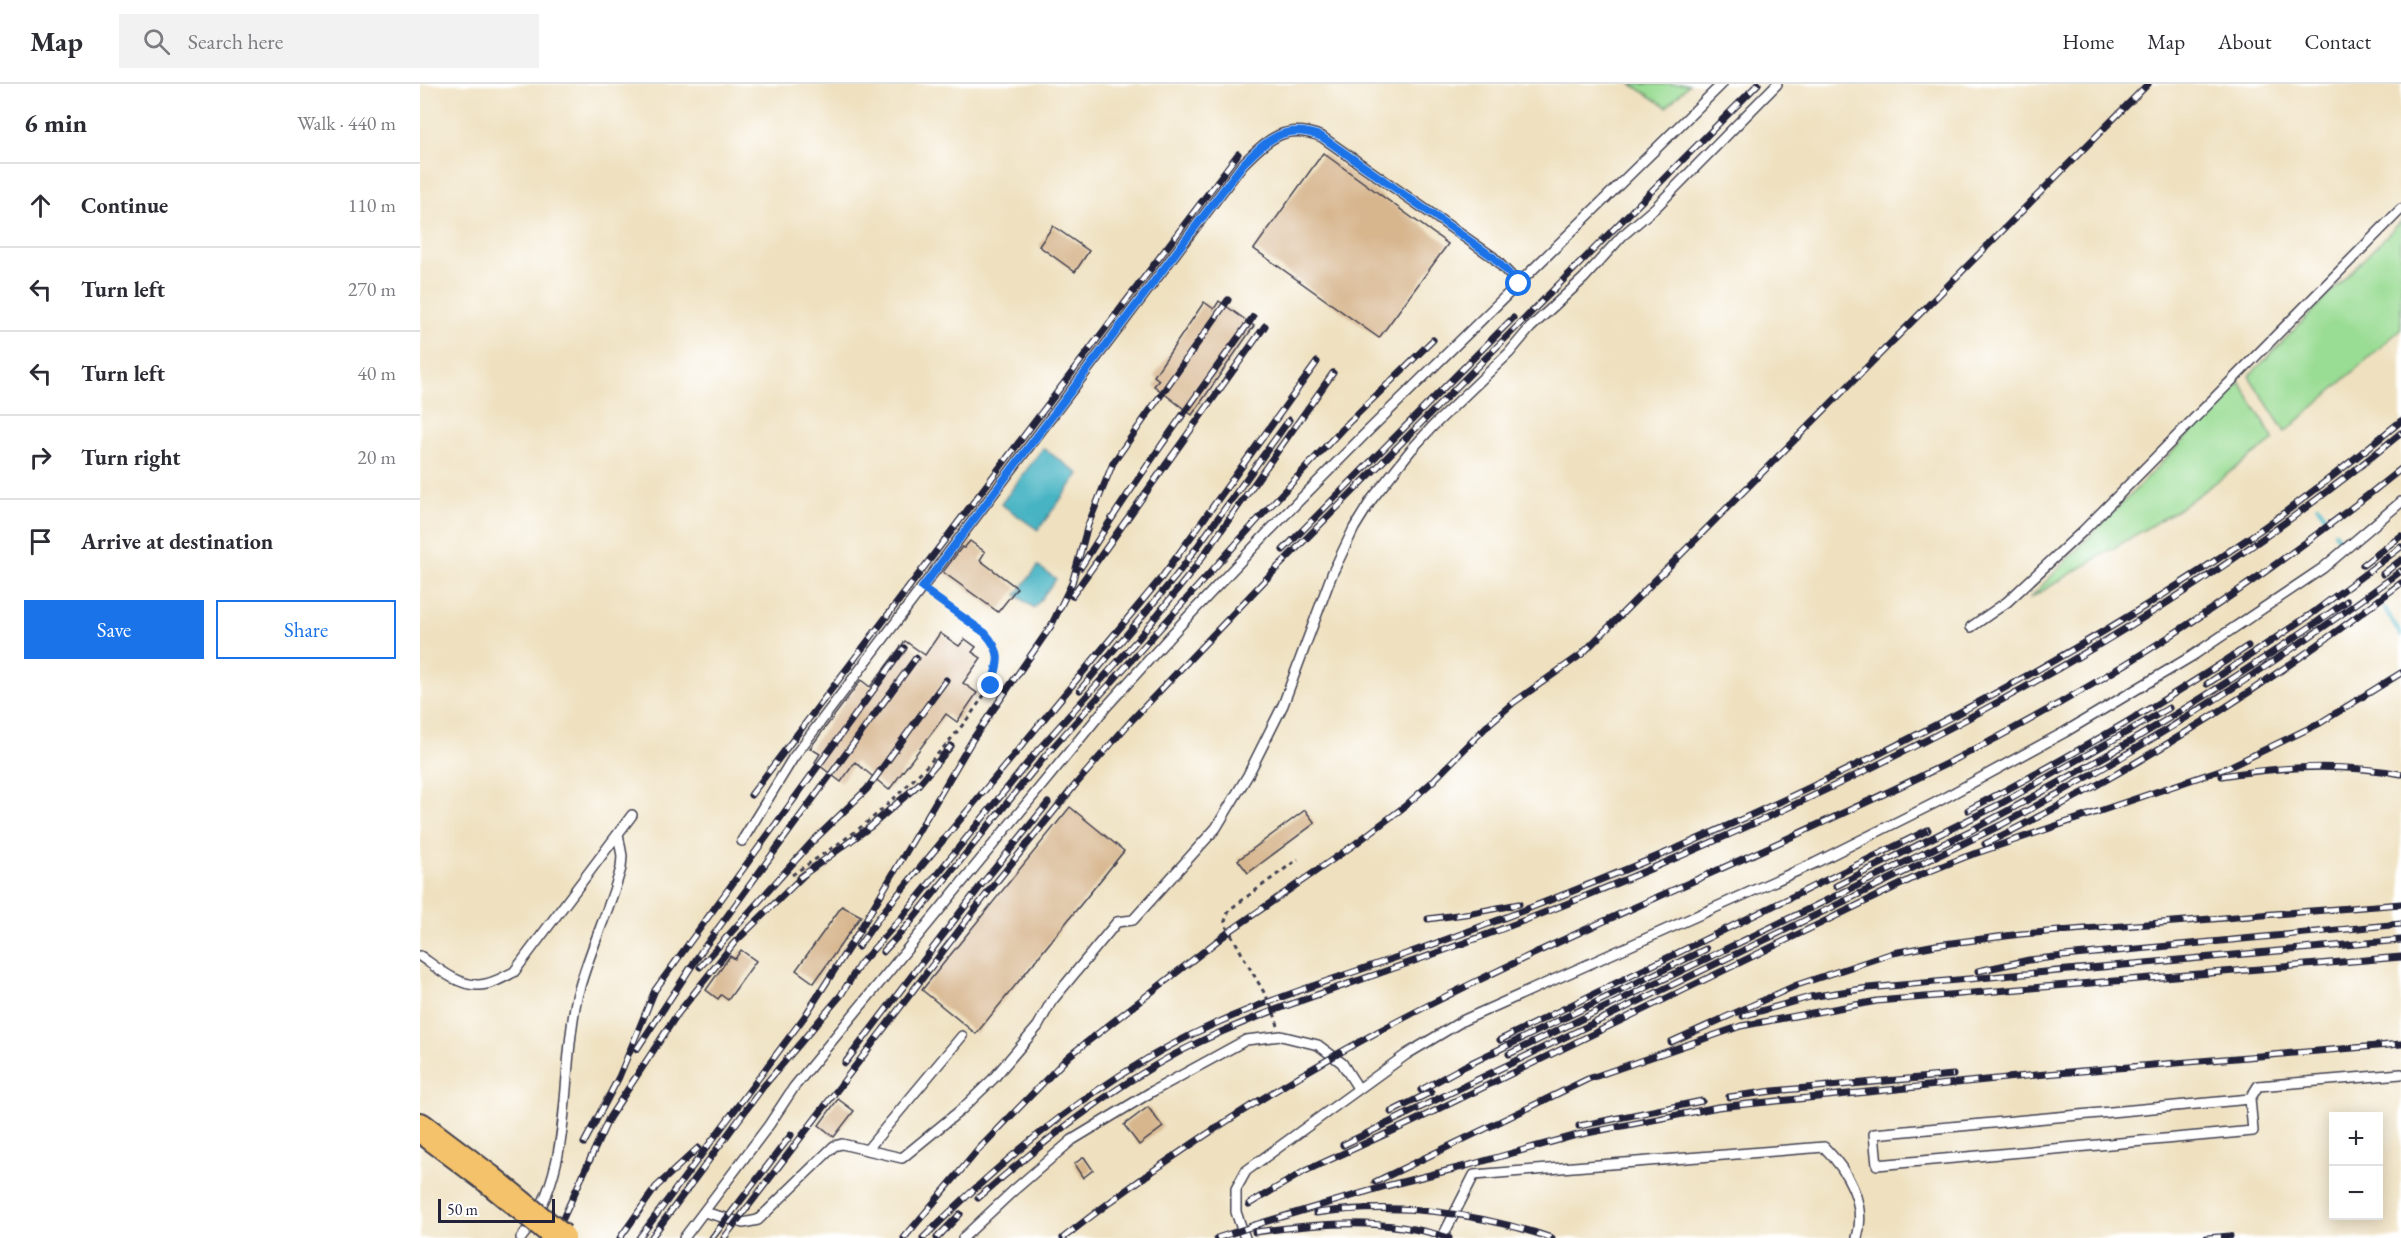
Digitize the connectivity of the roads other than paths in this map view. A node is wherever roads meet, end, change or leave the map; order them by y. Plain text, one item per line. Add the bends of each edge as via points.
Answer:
1 (1722, 84) edge
2 (1777, 84) edge
3 (2401, 209) edge
4 (1519, 284) junction
5 (2401, 502) edge
6 (1971, 627) dead end
7 (632, 815) dead end
8 (618, 834) junction
9 (742, 842) dead end
10 (420, 956) edge
11 (962, 1036) dead end
12 (2401, 1074) edge
13 (1358, 1088) junction
14 (2250, 1099) junction
15 (420, 1127) edge
16 (867, 1150) junction
17 (704, 1212) junction
18 (521, 1238) edge
19 (561, 1238) edge
20 (684, 1238) edge
21 (963, 1238) edge
22 (1245, 1238) edge
23 (1442, 1238) edge
24 (1857, 1238) edge

1 - 4 lane
2 - 16 lane via 1433,426 1372,499 1332,574 1283,705 1248,776 1216,828 1133,920 1117,922 1051,1002 1038,1026 962,1110 902,1158
3 - 6 lane via 2083,531 2007,602
4 - 9 lane via 1493,257 1322,137 1306,130 1291,131 1260,147 1243,164 793,758
4 - 17 lane via 1270,530 1106,707 794,1087
5 - 13 lane via 2323,568 2192,656 2065,732 1815,863 1464,1020
7 - 8 lane
8 - 10 lane via 514,972 479,986 448,975
8 - 18 lane via 621,868 577,997 558,1158 546,1195
11 - 16 lane
12 - 14 lane via 2258,1086
13 - 21 lane via 1342,1063 1317,1045 1281,1036 1246,1040 1072,1140
13 - 22 lane via 1246,1171 1236,1189 1236,1212
14 - 14 lane via 2253,1131 1878,1165 1874,1134
15 - 19 main road, bridge
16 - 17 lane via 834,1146 758,1220 743,1223
17 - 20 lane
23 - 24 lane via 1474,1175 1824,1147 1851,1181 1859,1211

